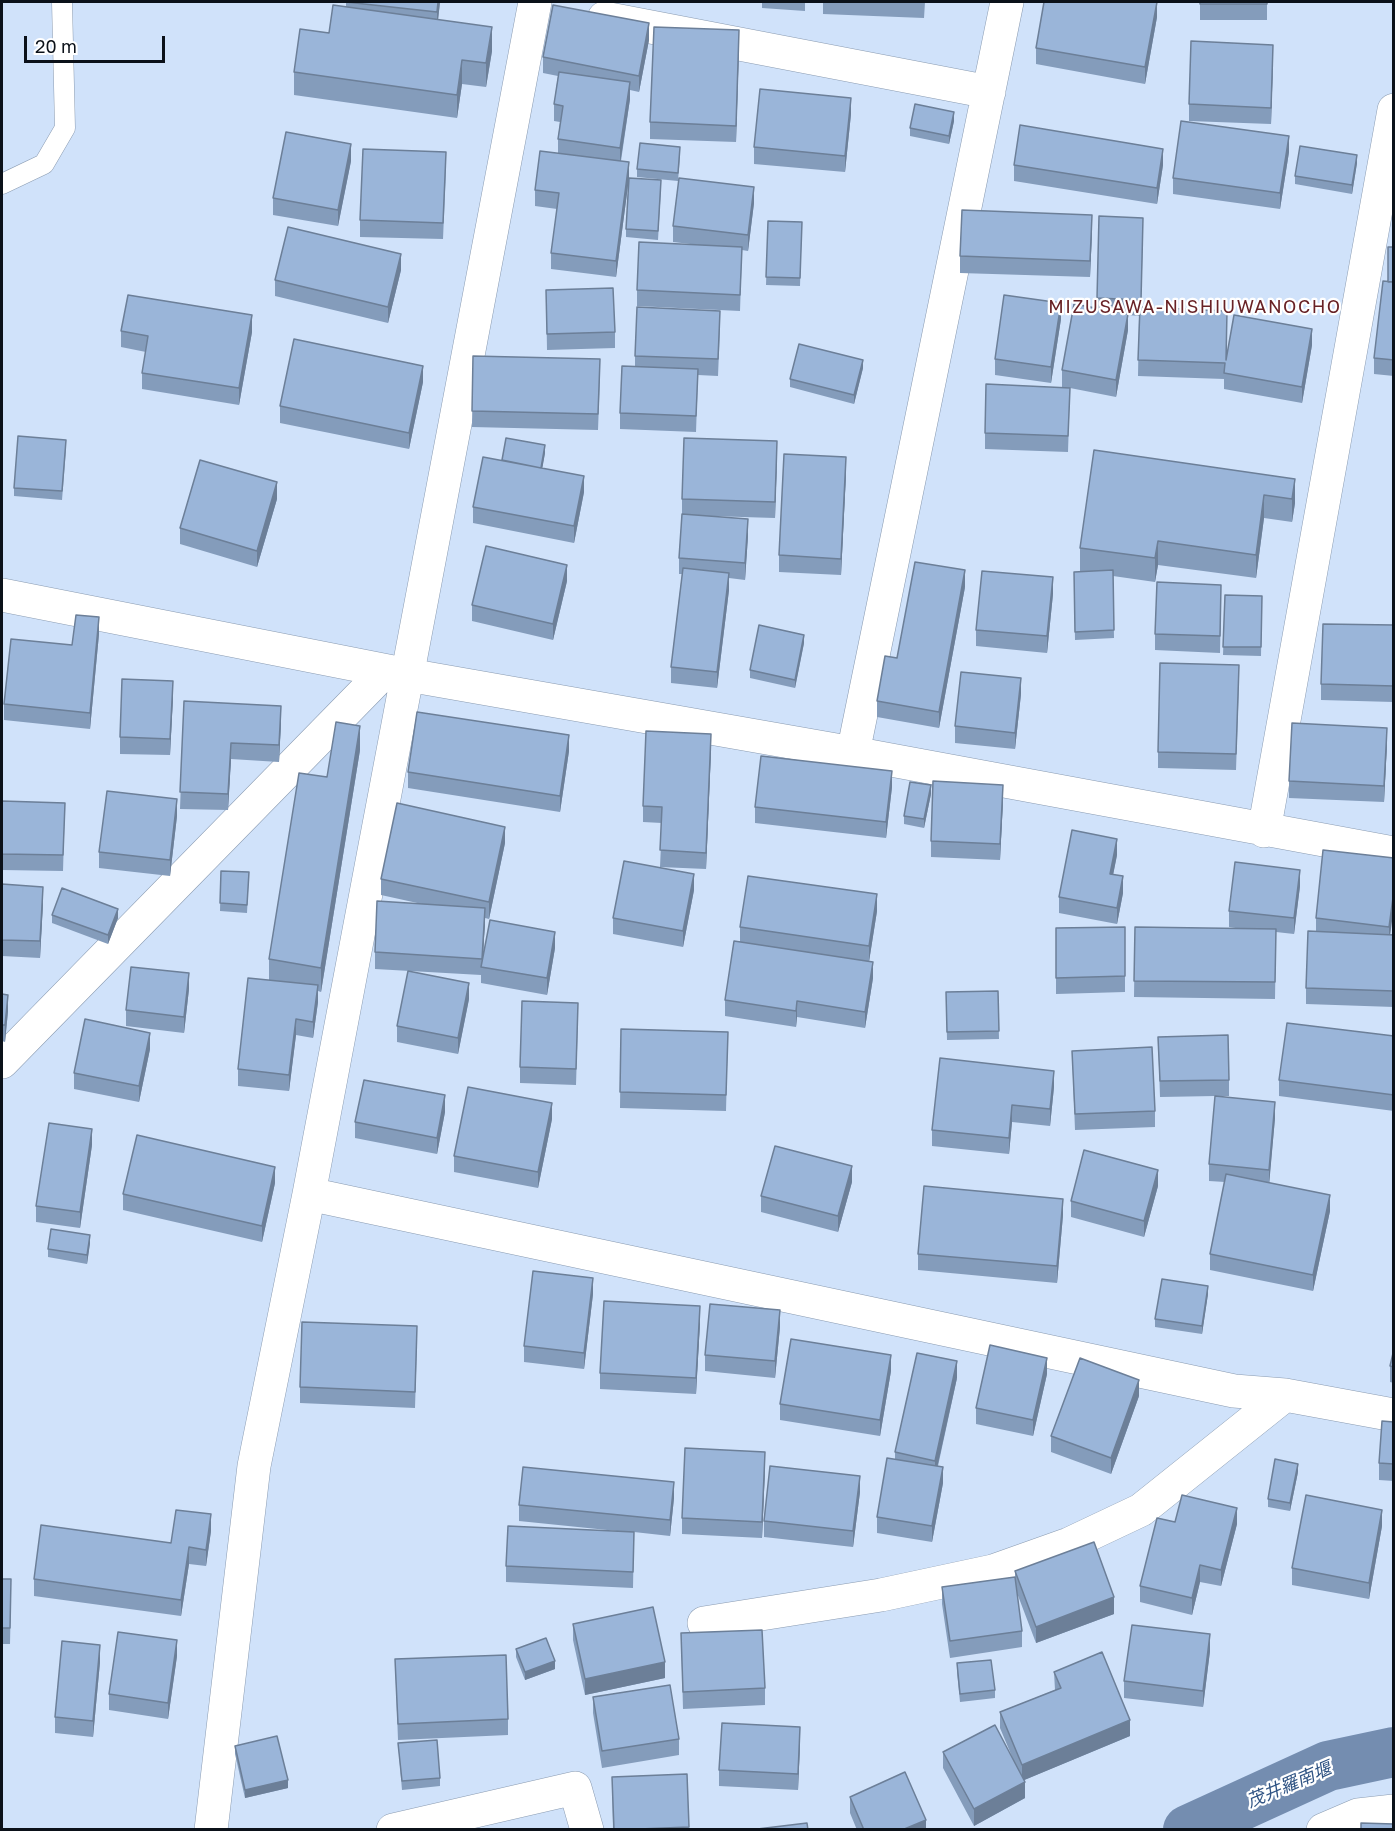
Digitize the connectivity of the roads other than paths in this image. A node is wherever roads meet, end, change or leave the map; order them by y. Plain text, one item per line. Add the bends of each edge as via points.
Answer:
1 (62, 2) edge
2 (1007, 2) edge
3 (549, 7) edge
4 (988, 92) junction
5 (1394, 110) edge
6 (2, 184) edge
7 (2, 595) edge
8 (397, 673) junction
9 (853, 753) junction
10 (1264, 831) junction
11 (1394, 853) edge
12 (2, 1062) edge
13 (309, 1194) junction
14 (1285, 1395) junction
15 (1394, 1415) edge
16 (704, 1623) dead end
17 (1394, 1811) edge
18 (211, 1830) edge
19 (393, 1830) edge
20 (586, 1830) edge
21 (1323, 1830) edge

1 - 6 lane via 64,128 44,164
2 - 4 street
3 - 4 street
3 - 8 street
4 - 9 street
5 - 10 street
7 - 8 street
8 - 9 street
8 - 12 street
8 - 13 street
9 - 10 street
10 - 11 street
13 - 14 street via 1234,1391
13 - 18 street via 254,1466
14 - 15 street
14 - 16 street via 1141,1510 1069,1544 982,1573 881,1595
17 - 21 street via 1358,1815
19 - 20 street via 575,1788

